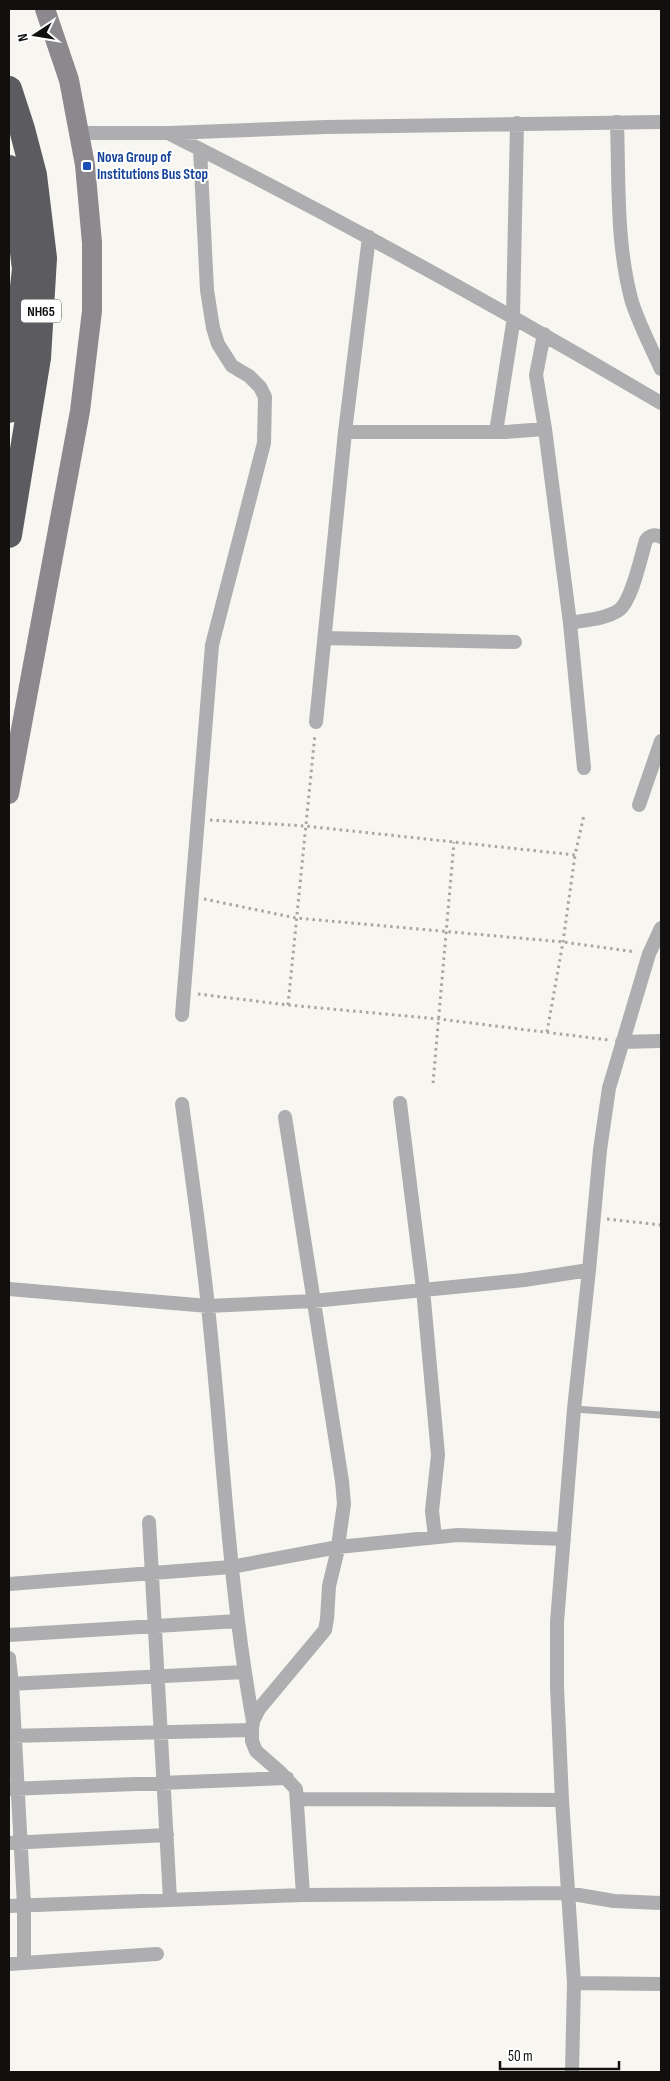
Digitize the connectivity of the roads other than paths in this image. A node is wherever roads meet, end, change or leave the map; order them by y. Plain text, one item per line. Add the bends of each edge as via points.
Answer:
1 (46, 9) edge
2 (9, 89) edge
3 (617, 122) junction
4 (661, 122) edge
5 (517, 123) junction
6 (78, 133) junction
7 (169, 133) junction
8 (200, 149) junction
9 (9, 168) edge
10 (369, 237) junction
11 (514, 316) junction
12 (544, 334) junction
13 (661, 344) edge
14 (661, 369) edge
15 (661, 373) edge
16 (661, 403) edge
17 (9, 410) edge
18 (545, 429) junction
19 (345, 432) junction
20 (496, 432) junction
21 (9, 535) edge
22 (661, 537) edge
23 (570, 623) junction
24 (325, 638) junction
25 (515, 642) dead end
26 (316, 722) road end
27 (661, 741) edge
28 (584, 768) dead end
29 (9, 794) edge
30 (639, 806) dead end
31 (661, 928) edge
32 (182, 1015) dead end
33 (661, 1041) edge
34 (622, 1042) junction
35 (400, 1103) dead end
36 (182, 1104) dead end
37 (285, 1118) dead end
38 (590, 1270) junction
39 (9, 1289) edge
40 (423, 1289) junction
41 (313, 1302) junction
42 (208, 1306) junction
43 (574, 1409) junction
44 (661, 1415) edge
45 (148, 1522) dead end
46 (434, 1538) junction
47 (564, 1539) junction
48 (338, 1547) junction
49 (231, 1567) junction
50 (152, 1574) junction
51 (9, 1584) edge
52 (238, 1620) junction
53 (155, 1626) junction
54 (9, 1635) edge
55 (9, 1658) edge
56 (244, 1672) junction
57 (158, 1675) junction
58 (10, 1684) edge
59 (252, 1725) junction
60 (161, 1733) junction
61 (12, 1736) edge
62 (287, 1778) junction
63 (164, 1782) junction
64 (13, 1789) edge
65 (297, 1799) junction
66 (562, 1800) junction
67 (167, 1835) junction
68 (14, 1843) edge
69 (568, 1893) junction
70 (303, 1895) junction
71 (170, 1899) junction
72 (661, 1903) edge
73 (24, 1905) junction
74 (9, 1906) edge
75 (157, 1954) dead end
76 (9, 1964) edge
77 (24, 1964) junction
78 (574, 1982) junction
79 (661, 1984) edge
80 (572, 2072) edge

1 - 6 street via 69,80
2 - 21 highway, NH65 via 34,175 44,258 38,358
3 - 4 street
3 - 5 street
3 - 14 street via 621,230 627,278 633,303
5 - 7 street
5 - 11 street
6 - 7 street
6 - 29 street via 85,164 92,243 92,311 80,411
7 - 8 street
8 - 10 street
8 - 32 street via 207,290 213,328 218,344 232,366 250,376 260,387 265,397 265,415 264,444 212,645
9 - 17 highway, NH65 via 25,269
10 - 11 street
10 - 19 street
11 - 12 street
11 - 20 street
12 - 16 street
12 - 18 street via 536,370
13 - 14 street
14 - 15 street
18 - 20 street
18 - 23 street
19 - 20 street
19 - 24 street
22 - 23 street via 654,535 646,540 629,595 621,609 610,615
23 - 28 street
24 - 25 street
24 - 26 street
27 - 30 street
31 - 34 street via 649,954
33 - 34 street
34 - 38 street via 609,1088 600,1150
35 - 40 street
36 - 42 street
37 - 41 street
38 - 40 street
38 - 43 street
39 - 42 street
40 - 41 street
40 - 46 street via 438,1456 432,1511
41 - 42 street
41 - 48 street via 342,1481 344,1504
42 - 49 street
43 - 44 lane
43 - 47 street
45 - 50 street
46 - 47 street via 458,1535
46 - 48 street
47 - 66 street via 557,1622
48 - 49 street
48 - 59 street via 329,1586 325,1630 259,1709
49 - 50 street
49 - 52 street
50 - 51 street
50 - 53 street
52 - 53 street
52 - 56 street
53 - 54 street
53 - 57 street
55 - 58 street
56 - 57 street
56 - 59 street
57 - 58 street
57 - 60 street
58 - 61 street
59 - 60 street
59 - 62 street via 256,1751
60 - 61 street
60 - 63 street
61 - 64 street
62 - 63 street
62 - 65 street via 296,1789
63 - 64 street
63 - 67 street
64 - 68 street
65 - 66 street
65 - 70 street
66 - 69 street
67 - 68 street
67 - 71 street
68 - 73 street
69 - 70 street
69 - 72 street via 614,1901
69 - 78 street
70 - 71 street
71 - 73 street
73 - 74 street
73 - 77 street
75 - 77 street
76 - 77 street
78 - 79 street
78 - 80 street

